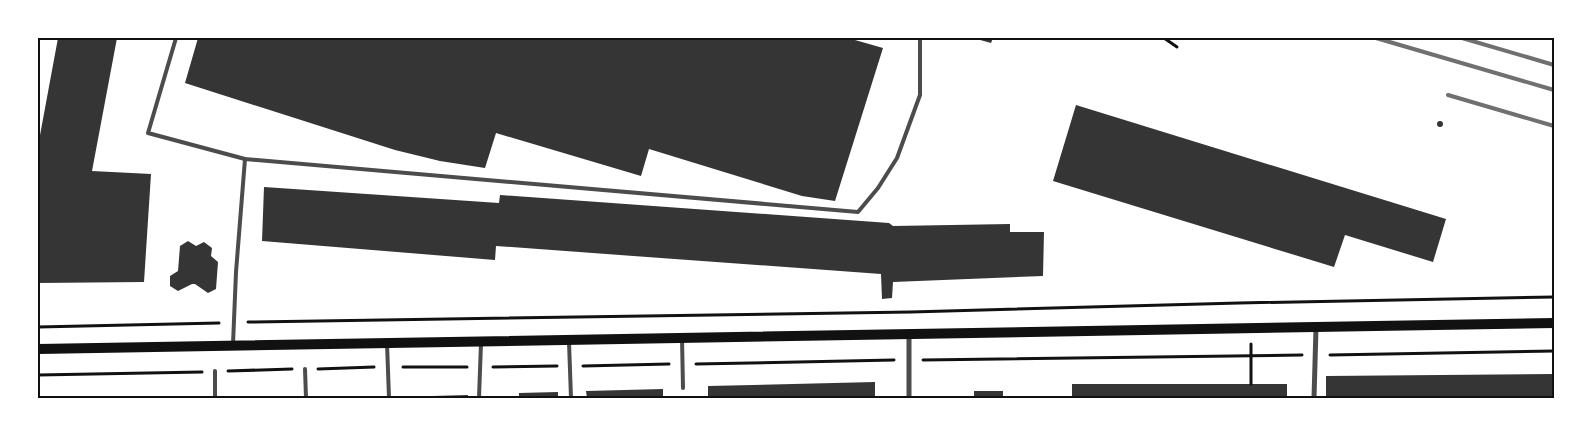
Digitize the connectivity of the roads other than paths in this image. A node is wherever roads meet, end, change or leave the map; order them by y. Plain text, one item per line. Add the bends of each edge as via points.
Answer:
1 (176, 38) edge
2 (920, 38) edge
3 (245, 159) junction
4 (1554, 323) edge
5 (1316, 328) junction
6 (909, 334) junction
7 (682, 338) junction
8 (569, 340) junction
9 (481, 341) junction
10 (387, 343) junction
11 (233, 346) junction
12 (38, 349) edge
13 (306, 369) road end
14 (215, 371) road end
15 (682, 388) dead end
16 (215, 398) edge
17 (306, 398) edge
18 (389, 398) edge
19 (480, 398) edge
20 (571, 398) edge
21 (909, 398) edge
22 (1314, 398) edge

1 - 3 lane via 148,133
2 - 3 lane via 920,95 897,158 858,212
3 - 11 lane
4 - 5 main road
5 - 6 main road
5 - 22 street
6 - 7 main road
6 - 21 street
7 - 8 main road
7 - 15 lane
8 - 9 main road
8 - 20 lane
9 - 10 main road
9 - 19 lane
10 - 11 main road
10 - 18 lane
11 - 12 main road
13 - 17 lane
14 - 16 lane

